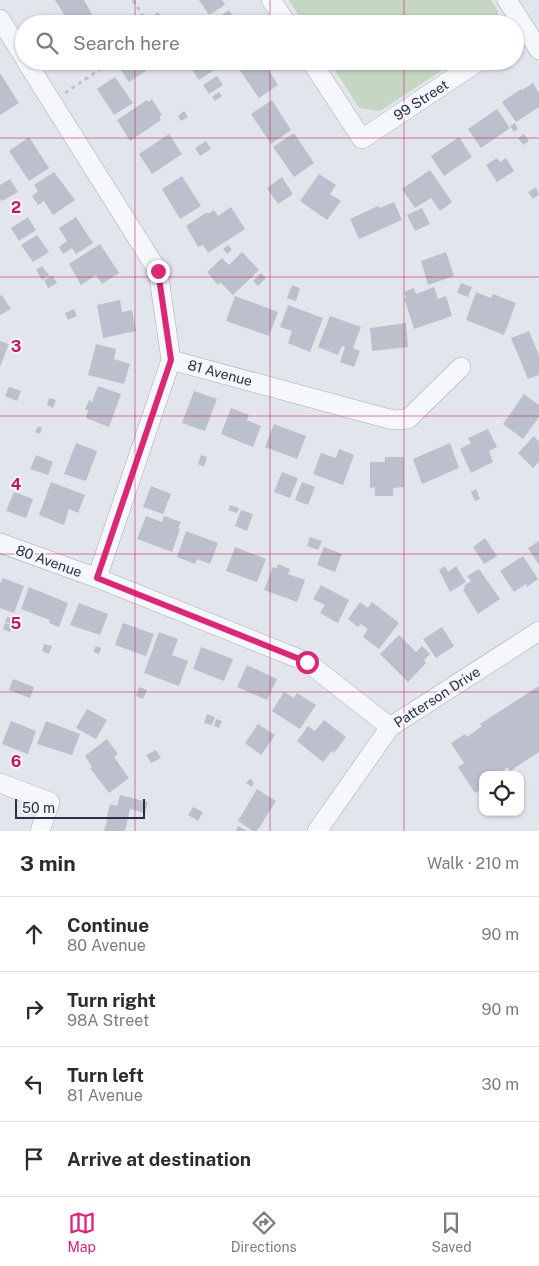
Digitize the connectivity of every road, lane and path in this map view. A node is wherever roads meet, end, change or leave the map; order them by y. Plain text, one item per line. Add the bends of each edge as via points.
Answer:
1 (133, 0) edge
2 (271, 0) edge
3 (507, 0) edge
4 (142, 15) edge
5 (281, 15) edge
6 (513, 15) edge
7 (0, 19) edge
8 (524, 37) edge
9 (15, 43) edge
10 (539, 50) edge
11 (32, 70) edge
12 (99, 70) edge
13 (317, 70) edge
14 (466, 70) edge
15 (52, 102) junction
16 (171, 360) junction
17 (461, 367) dead end
18 (0, 543) edge
19 (97, 578) junction
20 (539, 630) edge
21 (390, 727) junction
22 (0, 783) edge
23 (40, 831) edge
24 (317, 831) edge

1 - 4 path
2 - 5 street
3 - 6 street
7 - 9 street
8 - 10 street
11 - 15 street, 81 Avenue
12 - 15 path
13 - 14 street, 99 Street via 362,139
15 - 16 street, 81 Avenue via 158,271
16 - 17 street, 81 Avenue via 393,420 408,419
16 - 19 street
18 - 19 street, 80 Avenue
19 - 21 street, 80 Avenue via 307,662
20 - 21 street, Patterson Drive
21 - 24 street, Patterson Drive
22 - 23 street via 50,802

